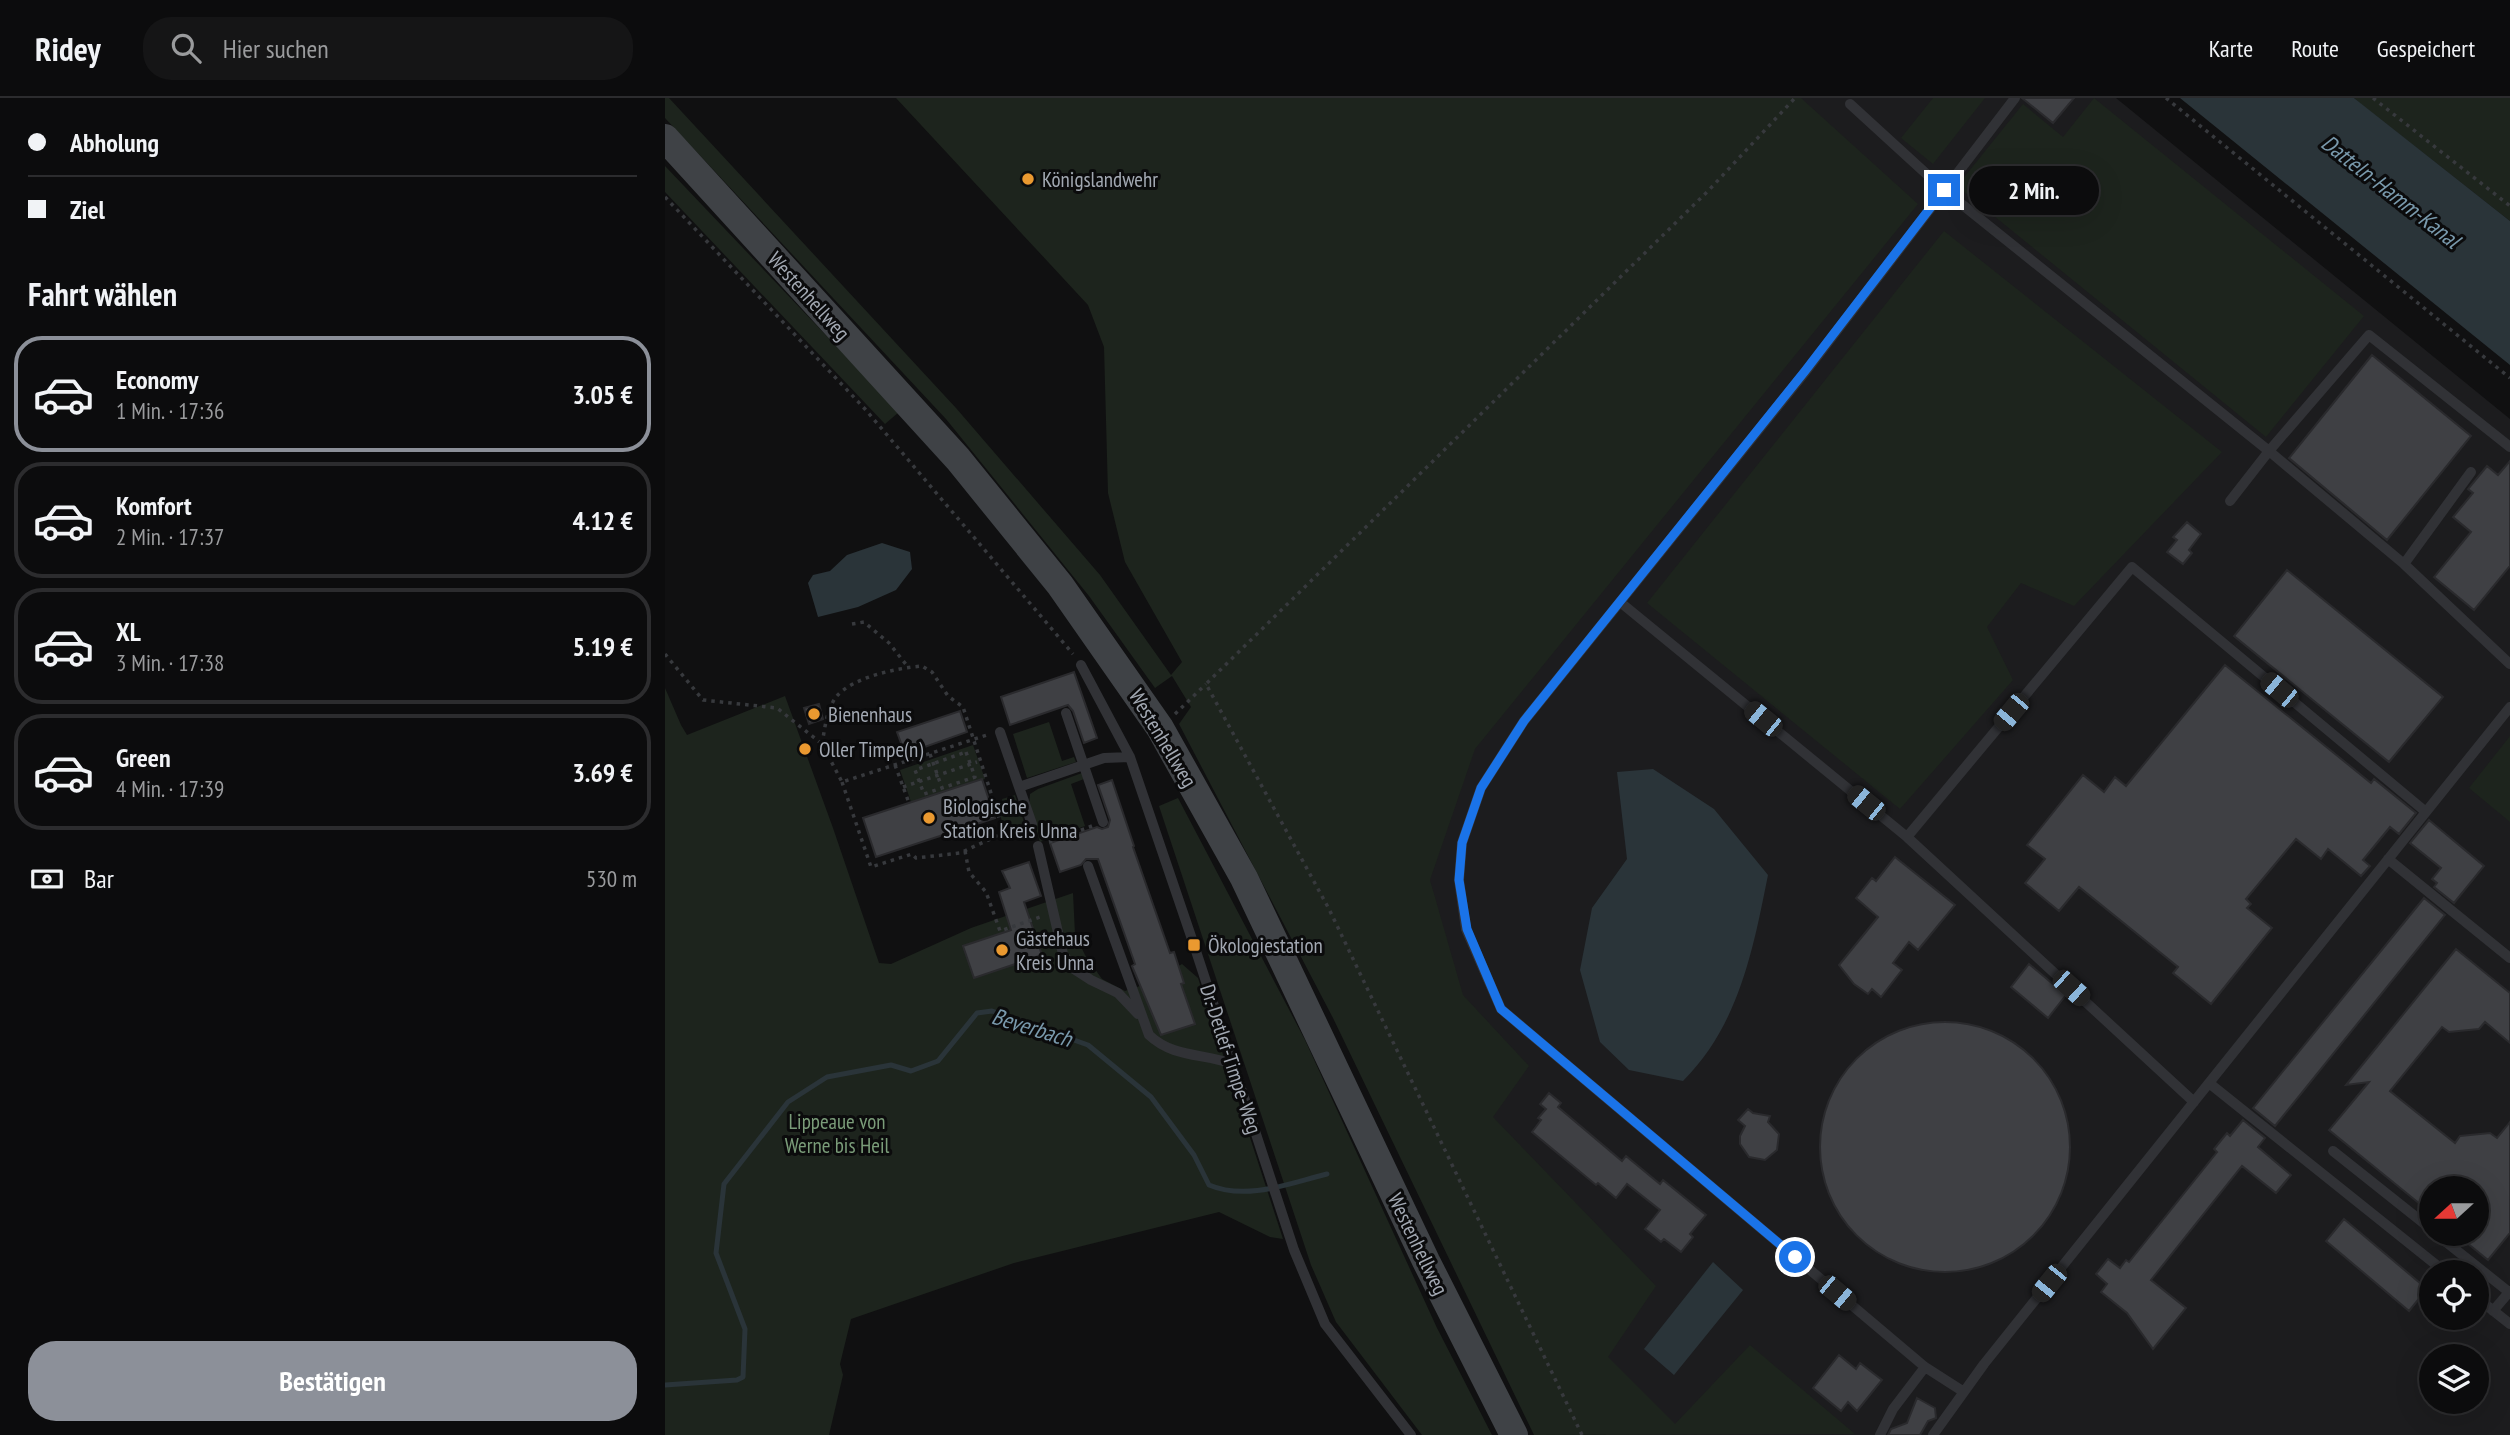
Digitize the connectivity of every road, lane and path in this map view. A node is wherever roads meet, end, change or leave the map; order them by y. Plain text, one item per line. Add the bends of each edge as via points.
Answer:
1 (1795, 98) edge
2 (2015, 98) edge
3 (2167, 98) edge
4 (2373, 98) edge
5 (1850, 104) dead end
6 (665, 138) edge
7 (1944, 190) junction
8 (665, 197) edge
9 (2510, 206) edge
10 (2510, 378) edge
11 (2510, 447) edge
12 (2269, 451) junction
13 (2471, 472) dead end
14 (2230, 501) dead end
15 (2404, 564) junction
16 (1620, 602) junction
17 (852, 624) dead end
18 (665, 654) edge
19 (2510, 664) edge
20 (1081, 665) joint
21 (908, 667) junction
22 (1206, 684) junction
23 (2510, 707) edge
24 (1066, 713) dead end
25 (1160, 728) junction
26 (1000, 732) joint
27 (973, 740) junction
28 (823, 744) junction
29 (930, 754) junction
30 (1130, 757) junction
31 (977, 762) dead end
32 (934, 763) junction
33 (971, 764) junction
34 (895, 765) junction
35 (1084, 766) junction
36 (938, 775) junction
37 (842, 782) junction
38 (919, 782) junction
39 (903, 787) junction
40 (1019, 787) junction
41 (942, 788) junction
42 (909, 803) dead end
43 (2426, 812) junction
44 (1103, 822) joint
45 (1032, 824) joint
46 (1004, 833) junction
47 (1907, 837) junction
48 (1038, 846) joint
49 (965, 851) junction
50 (2388, 859) junction
51 (1088, 866) dead end
52 (1054, 912) junction
53 (2510, 958) edge
54 (1143, 1020) junction
55 (1233, 1064) junction
56 (2209, 1083) junction
57 (2194, 1102) junction
58 (2333, 1151) dead end
59 (2419, 1219) edge
60 (2451, 1246) edge
61 (2430, 1260) edge
62 (2509, 1292) edge
63 (2489, 1308) edge
64 (2493, 1311) junction
65 (2510, 1324) edge
66 (1925, 1367) junction
67 (1964, 1392) junction
68 (1412, 1435) edge
69 (1514, 1435) edge
70 (1582, 1435) edge
71 (1880, 1435) edge
72 (1933, 1435) edge

1 - 22 path via 1708,191
2 - 7 lane
3 - 10 path
4 - 9 path
5 - 7 lane
6 - 25 main road, Westenhellweg via 958,458 1060,585
7 - 12 lane
7 - 16 lane
8 - 20 path via 865,409
11 - 12 lane via 2369,335
12 - 14 lane
12 - 15 lane
13 - 15 lane
15 - 19 lane
16 - 47 lane
16 - 66 lane via 1524,721 1481,788 1462,843 1459,880 1467,929 1501,1009
17 - 21 path via 864,622 890,643
18 - 28 path via 703,700 777,708
20 - 30 lane, Dr.-Detlef-Timpe-Weg
21 - 27 path via 922,666 932,673 948,696 963,707
21 - 28 path via 880,673 837,695 828,713
22 - 25 path
22 - 70 path via 1329,909
23 - 43 lane
24 - 35 lane
25 - 69 main road, Westenhellweg via 1244,878
26 - 27 path
26 - 40 lane
27 - 29 path
27 - 46 path
28 - 37 path
29 - 32 path
29 - 34 path
30 - 35 lane via 1104,758
30 - 55 lane, Dr.-Detlef-Timpe-Weg
31 - 33 path
32 - 33 path via 966,752
32 - 36 path
32 - 38 path via 915,770
33 - 36 path
33 - 41 path via 975,777
34 - 37 path
34 - 39 path
35 - 40 lane
35 - 44 lane
36 - 38 path
36 - 41 path
37 - 49 path via 871,867 912,854 916,858
38 - 39 path
38 - 41 path via 924,794
39 - 42 path
40 - 45 lane
43 - 47 lane via 2133,567
43 - 50 lane
44 - 48 path
45 - 46 path
46 - 49 path
47 - 57 lane
48 - 52 lane
49 - 52 path via 969,872 986,892 1000,931
50 - 53 lane
50 - 56 lane
51 - 54 lane
52 - 54 lane via 1063,954 1074,969 1118,993
54 - 55 lane via 1149,1035 1171,1050
55 - 68 lane, Dr.-Detlef-Timpe-Weg via 1294,1250 1325,1324
56 - 57 lane
56 - 61 lane
57 - 67 lane
58 - 59 lane
60 - 62 lane
62 - 64 lane
63 - 64 lane
64 - 65 lane
66 - 67 lane
66 - 71 lane via 1893,1409
67 - 72 lane

